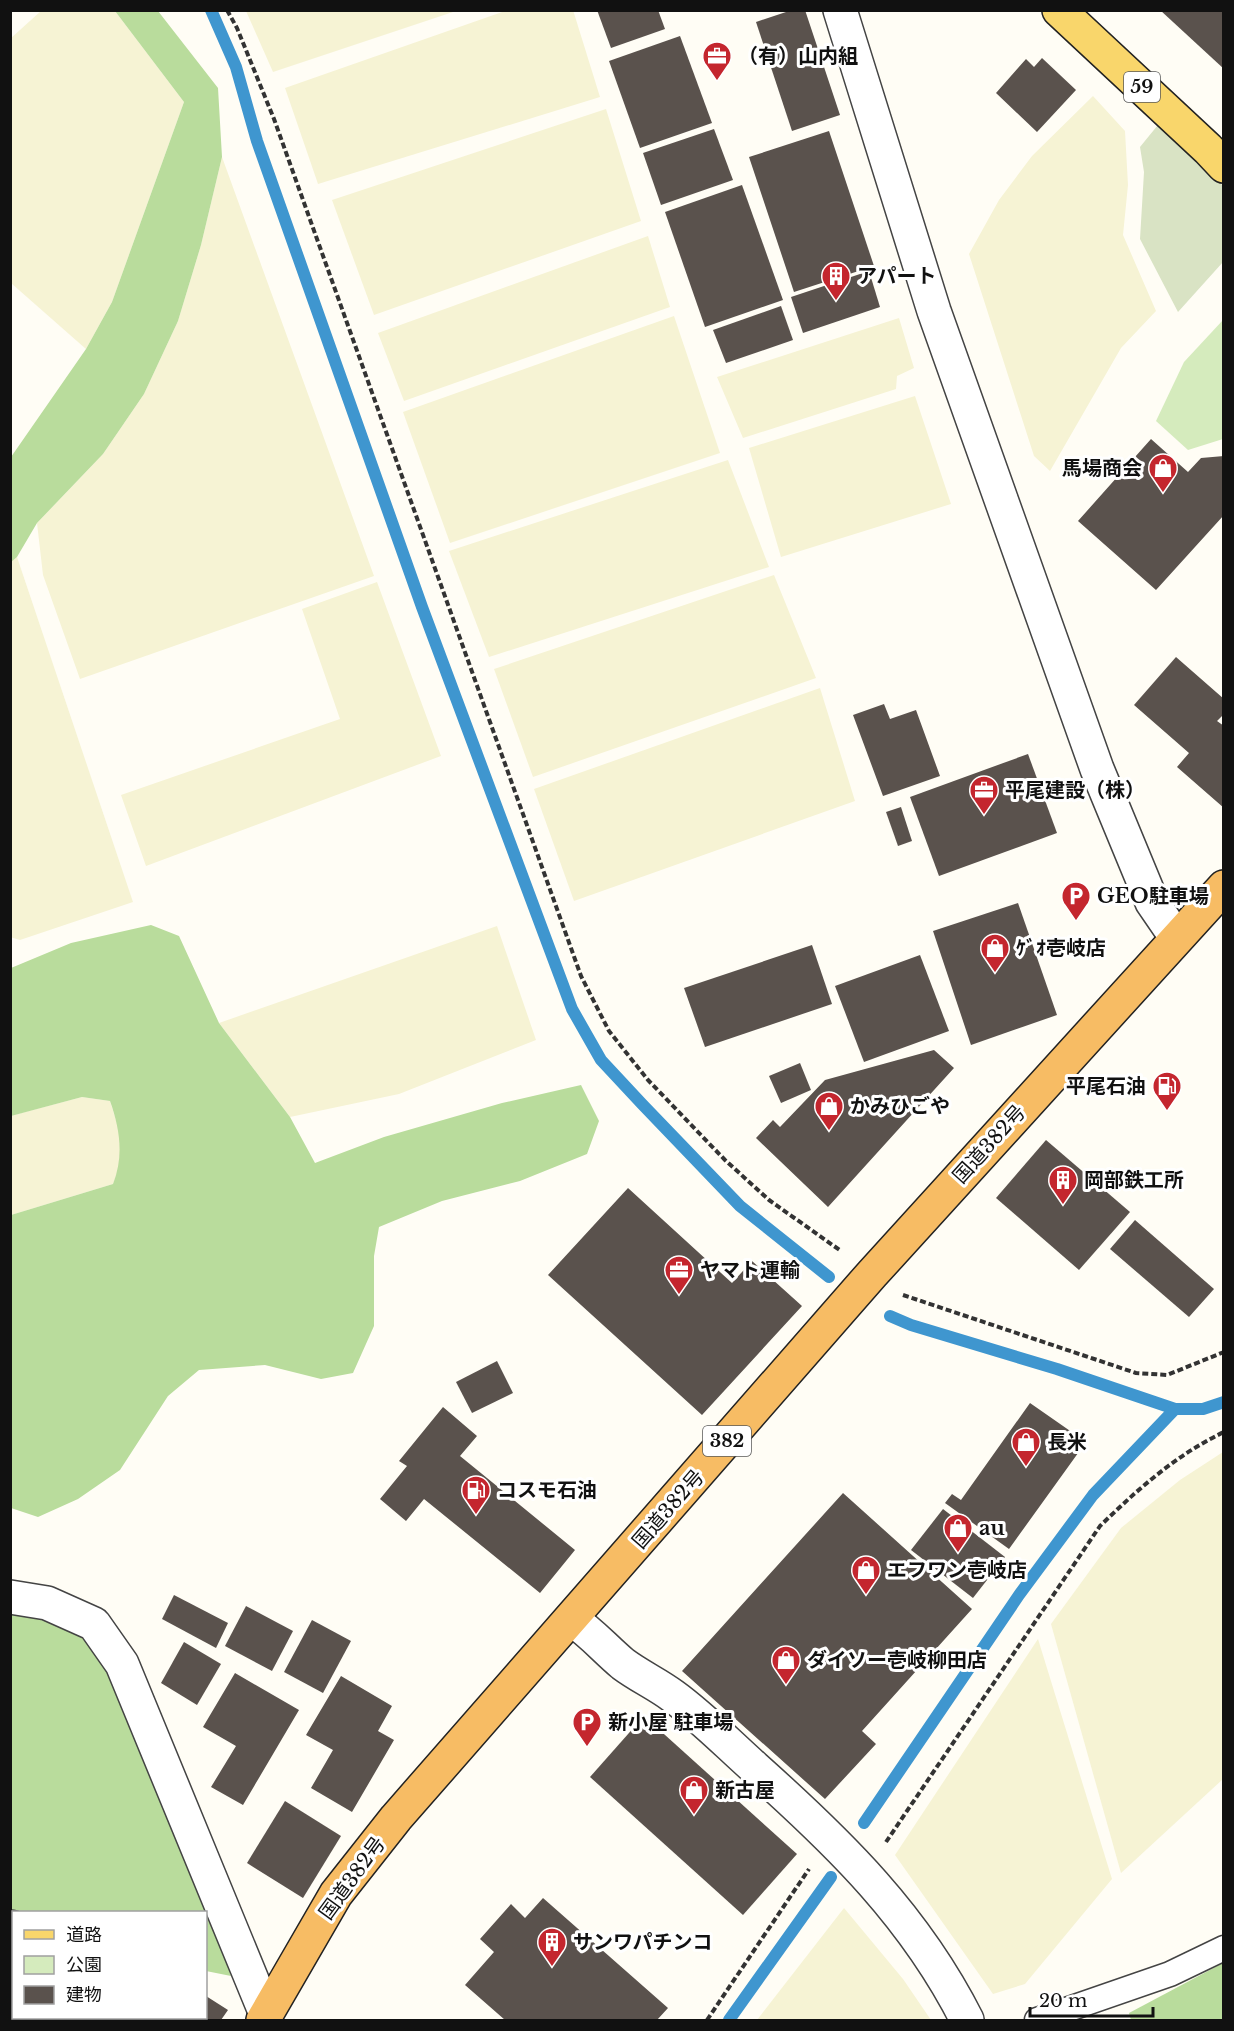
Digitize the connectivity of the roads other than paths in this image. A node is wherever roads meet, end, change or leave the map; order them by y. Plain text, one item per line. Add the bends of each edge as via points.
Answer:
1 (840, 10) edge
2 (1059, 10) edge
3 (1224, 166) edge
4 (1224, 886) edge
5 (1176, 938) junction
6 (10, 1597) edge
7 (571, 1619) junction
8 (215, 1919) edge
9 (1224, 1948) edge
10 (264, 2017) edge
11 (967, 2020) edge
12 (1036, 2020) edge

1 - 5 street via 934,311 1097,769 1152,903
2 - 3 main road, 59
4 - 5 highway, 国道382号 / 382
5 - 7 highway, 国道382号 / 382 via 872,1274
6 - 8 street via 47,1603 94,1624 122,1664
7 - 10 highway, 国道382号 / 382 via 410,1802 336,1894
7 - 11 street via 623,1663 674,1696 831,1836 866,1873 950,1986
8 - 10 street
9 - 12 lane via 1170,1974

